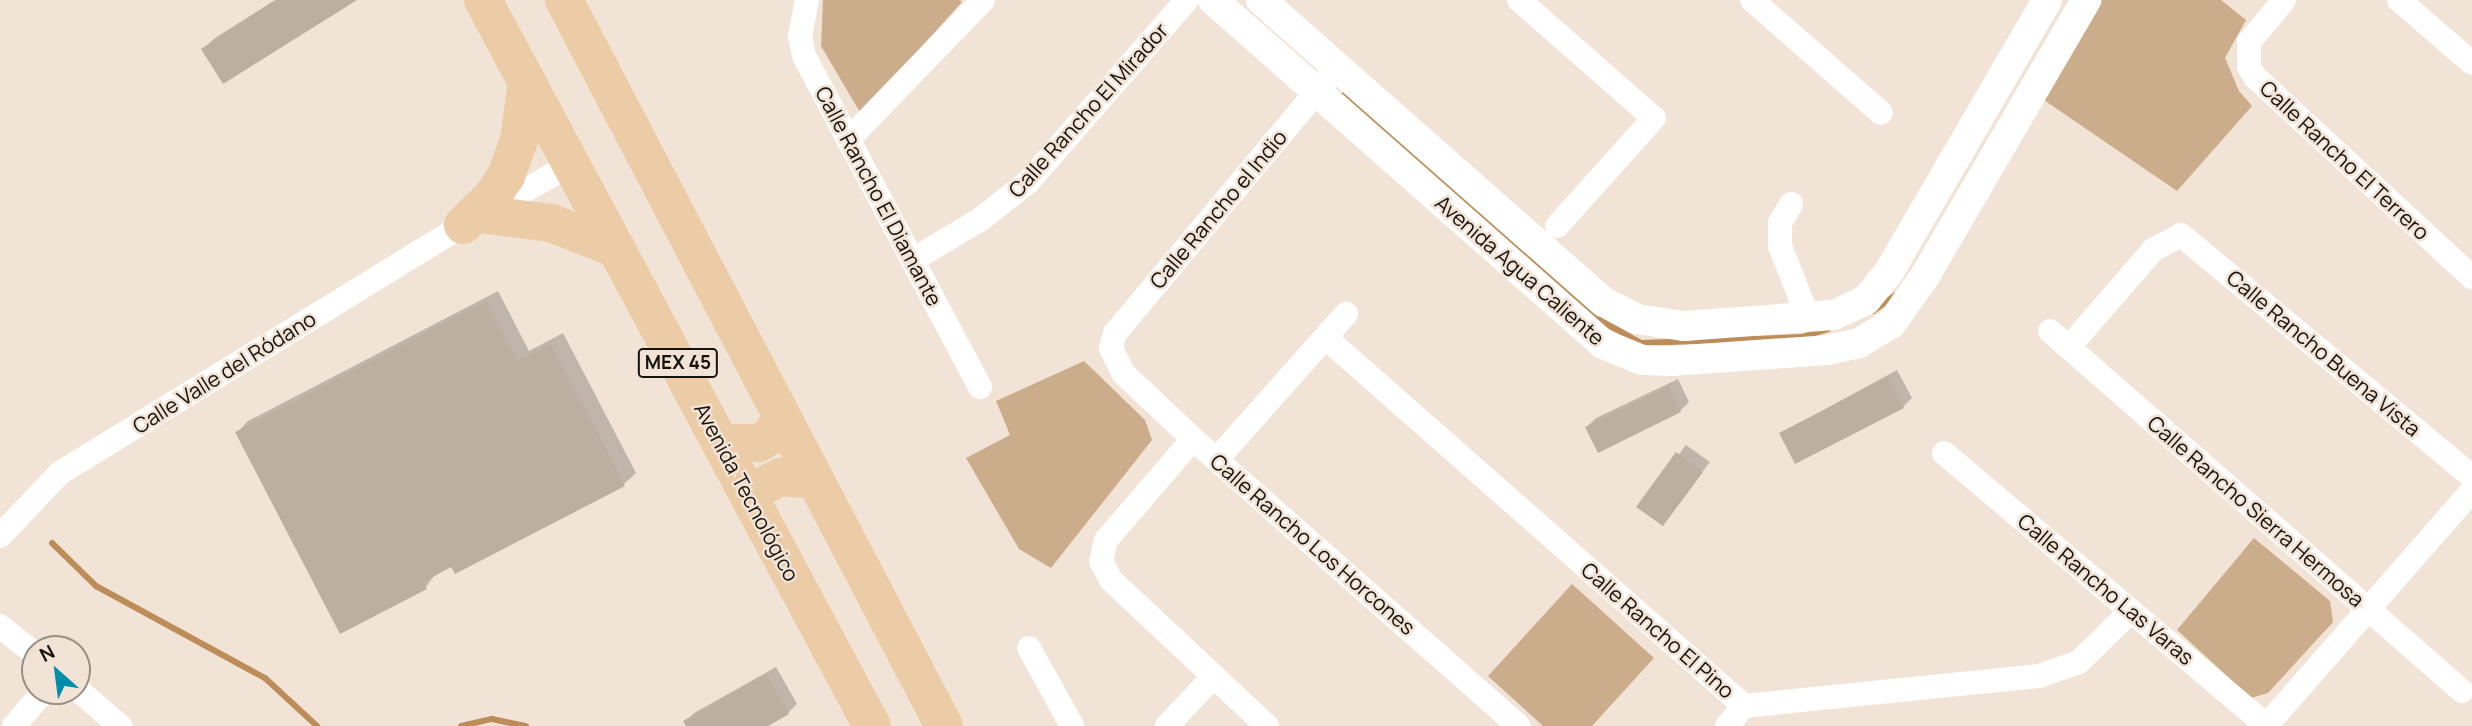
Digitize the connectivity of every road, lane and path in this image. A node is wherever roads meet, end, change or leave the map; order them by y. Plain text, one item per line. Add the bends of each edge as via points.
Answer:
1 (483, 0) edge
2 (564, 0) edge
3 (807, 0) edge
4 (1187, 0) edge
5 (1213, 0) edge
6 (1261, 0) edge
7 (1519, 0) edge
8 (1752, 0) edge
9 (2047, 0) edge
10 (2085, 0) edge
11 (2284, 0) edge
12 (2399, 0) edge
13 (973, 3) edge
14 (2028, 32) junction
15 (2057, 49) junction
16 (2472, 63) edge
17 (1336, 67) junction
18 (527, 82) junction
19 (1316, 92) junction
20 (1881, 113) dead end
21 (848, 141) junction
22 (572, 164) junction
23 (1791, 204) dead end
24 (474, 220) junction
25 (1557, 226) dead end
26 (618, 249) junction
27 (915, 259) junction
28 (2472, 277) edge
29 (1346, 314) dead end
30 (1808, 317) junction
31 (2050, 331) dead end
32 (1326, 338) junction
33 (2070, 347) junction
34 (1114, 356) joint
35 (980, 387) dead end
36 (781, 416) junction
37 (1193, 439) junction
38 (722, 443) junction
39 (1944, 453) dead end
40 (1218, 458) junction
41 (2472, 477) edge
42 (814, 480) junction
43 (2472, 491) edge
44 (748, 493) junction
45 (0, 536) edge
46 (2369, 610) junction
47 (2131, 611) junction
48 (0, 626) edge
49 (21, 643) edge
50 (1029, 648) dead end
51 (1212, 678) junction
52 (2462, 691) dead end
53 (91, 701) edge
54 (32, 705) edge
55 (1744, 706) junction
56 (14, 726) edge
57 (120, 726) edge
58 (872, 726) edge
59 (944, 726) edge
60 (1072, 726) edge
61 (1167, 726) edge
62 (1267, 726) edge
63 (1519, 726) edge
64 (1727, 726) edge
65 (2266, 726) edge

1 - 18 main road, Avenida Tecnológico / MEX 45
2 - 36 main road, MEX 45
3 - 21 street, Calle Rancho El Diamante via 800,35 804,56
4 - 27 street, Calle Rancho El Mirador via 1028,182 981,219
5 - 19 street, Avenida Agua Caliente
6 - 17 street, Avenida Agua Caliente
7 - 25 street via 1654,118
8 - 20 street
9 - 14 street, Avenida Agua Caliente
10 - 15 street, Avenida Agua Caliente
11 - 28 street, Calle Rancho El Terrero via 2249,42 2249,67 2255,77
12 - 16 street
13 - 21 street
14 - 15 street
14 - 30 street, Avenida Agua Caliente via 1879,286 1854,308
15 - 19 street, Avenida Agua Caliente via 1925,276 1891,324 1859,343 1827,350 1671,361 1642,360 1603,344
17 - 19 street, Calle Rancho el Indio
17 - 30 street, Avenida Agua Caliente via 1564,270 1620,312 1684,327
18 - 22 main road, Avenida Tecnológico / MEX 45
18 - 24 main road via 519,140 506,176
19 - 34 street, Calle Rancho el Indio via 1115,333
21 - 27 street, Calle Rancho El Diamante
22 - 24 street, Calle Valle del Ródano
22 - 26 main road, Avenida Tecnológico / MEX 45
23 - 30 street via 1780,223 1780,246
24 - 26 main road via 551,223
24 - 45 street, Calle Valle del Ródano via 60,473
26 - 38 main road, Avenida Tecnológico / MEX 45
27 - 35 street, Calle Rancho El Diamante
29 - 32 street
31 - 33 street, Calle Rancho Sierra Hermosa
32 - 40 street
32 - 55 street, Calle Rancho El Pino
33 - 41 street, Calle Rancho Buena Vista via 2153,250 2174,237 2191,242
33 - 46 street, Calle Rancho Sierra Hermosa
34 - 37 street, Calle Rancho Los Horcones via 1128,379
36 - 38 main road via 772,435 759,443
36 - 42 main road, MEX 45
37 - 40 street, Calle Rancho Los Horcones
37 - 51 street via 1106,540 1101,561 1111,580
38 - 44 main road, Avenida Tecnológico / MEX 45
39 - 47 street, Calle Rancho Las Varas
40 - 63 street, Calle Rancho Los Horcones
42 - 44 main road via 781,477
42 - 59 main road, MEX 45
43 - 46 street
44 - 58 main road, Avenida Tecnológico / MEX 45
46 - 52 street, Calle Rancho Sierra Hermosa
46 - 65 street
47 - 55 street, Calle Rancho El Pino via 2079,662 2039,676
47 - 65 street, Calle Rancho Las Varas
48 - 49 street
50 - 60 street
51 - 61 street
51 - 62 street
53 - 57 street
54 - 56 street
55 - 64 street

